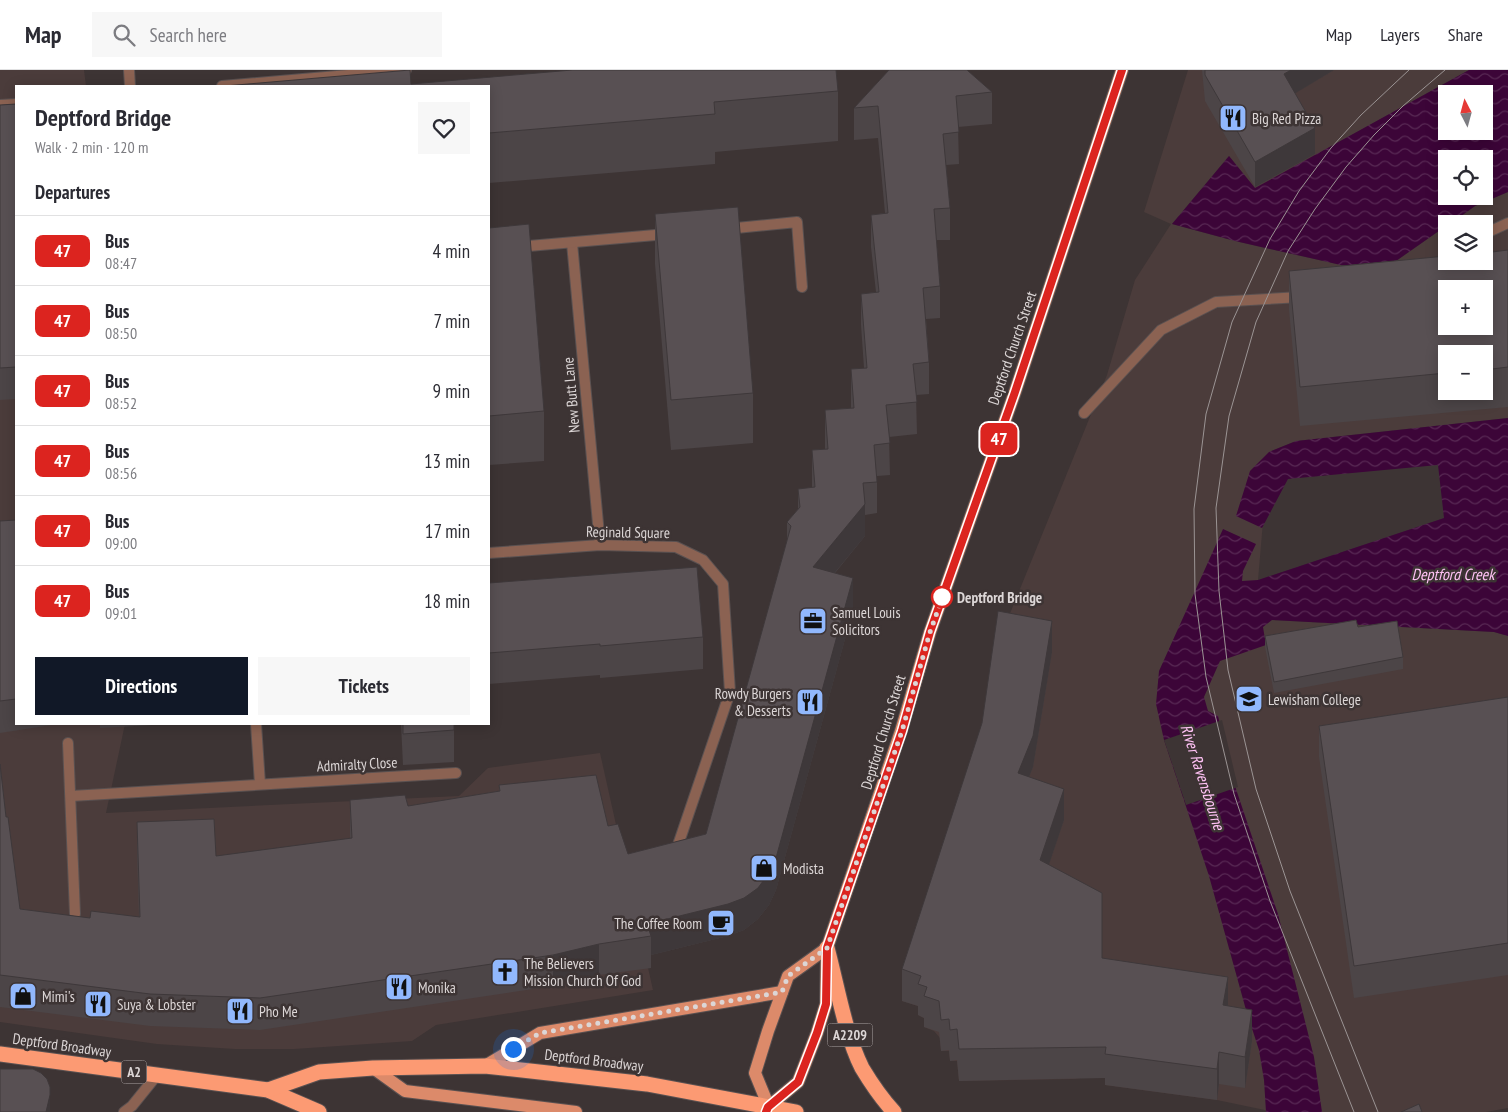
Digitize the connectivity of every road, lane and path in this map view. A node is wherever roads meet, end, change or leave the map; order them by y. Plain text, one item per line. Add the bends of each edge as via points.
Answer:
1 (129, 70) edge
2 (406, 70) edge
3 (1122, 70) edge
4 (130, 85) edge
5 (234, 85) edge
6 (15, 104) edge
7 (0, 105) edge
8 (1508, 223) edge
9 (718, 229) edge
10 (1493, 230) edge
11 (680, 233) edge
12 (572, 243) junction
13 (507, 248) edge
14 (802, 287) dead end
15 (1308, 296) edge
16 (1084, 413) dead end
17 (600, 544) junction
18 (490, 553) edge
19 (256, 725) edge
20 (68, 743) dead end
21 (456, 773) dead end
22 (260, 784) junction
23 (70, 796) junction
24 (678, 845) edge
25 (75, 914) edge
26 (827, 948) junction
27 (782, 992) junction
28 (0, 1054) edge
29 (485, 1066) junction
30 (373, 1068) junction
31 (157, 1075) junction
32 (268, 1090) junction
33 (768, 1110) edge
34 (124, 1112) edge
35 (319, 1112) edge
36 (576, 1112) edge
37 (796, 1112) edge
38 (894, 1112) edge

1 - 4 street
2 - 5 street
3 - 26 main road, Deptford Church Street / A2209 via 1015,392 930,632 902,731
6 - 7 street
8 - 10 street
9 - 14 street via 797,222
11 - 12 street
12 - 13 street
12 - 17 street, New Butt Lane
15 - 16 street via 1216,302 1161,330
17 - 18 street, Reginald Square
17 - 24 street, Reginald Square via 676,548 703,560 723,584 730,692
19 - 22 street
20 - 23 street
21 - 22 street, Admiralty Close
22 - 23 street, Admiralty Close
23 - 25 street
26 - 27 main road via 788,976
26 - 33 main road, Deptford Church Street / A2209 via 826,1004 809,1054 798,1082
26 - 38 highway, A2209 via 854,1049 862,1068
27 - 29 main road via 540,1033
27 - 33 main road via 755,1073
28 - 31 highway, Deptford Broadway / A2
29 - 30 highway, Deptford Broadway / A2
29 - 33 highway, Deptford Broadway / A2 via 647,1084
30 - 32 highway, Deptford Broadway / A2 via 319,1072
30 - 36 main road via 405,1091
31 - 32 highway, Deptford Broadway / A2
31 - 34 street
32 - 35 highway, Deptford Broadway / A2
33 - 37 highway, A2

